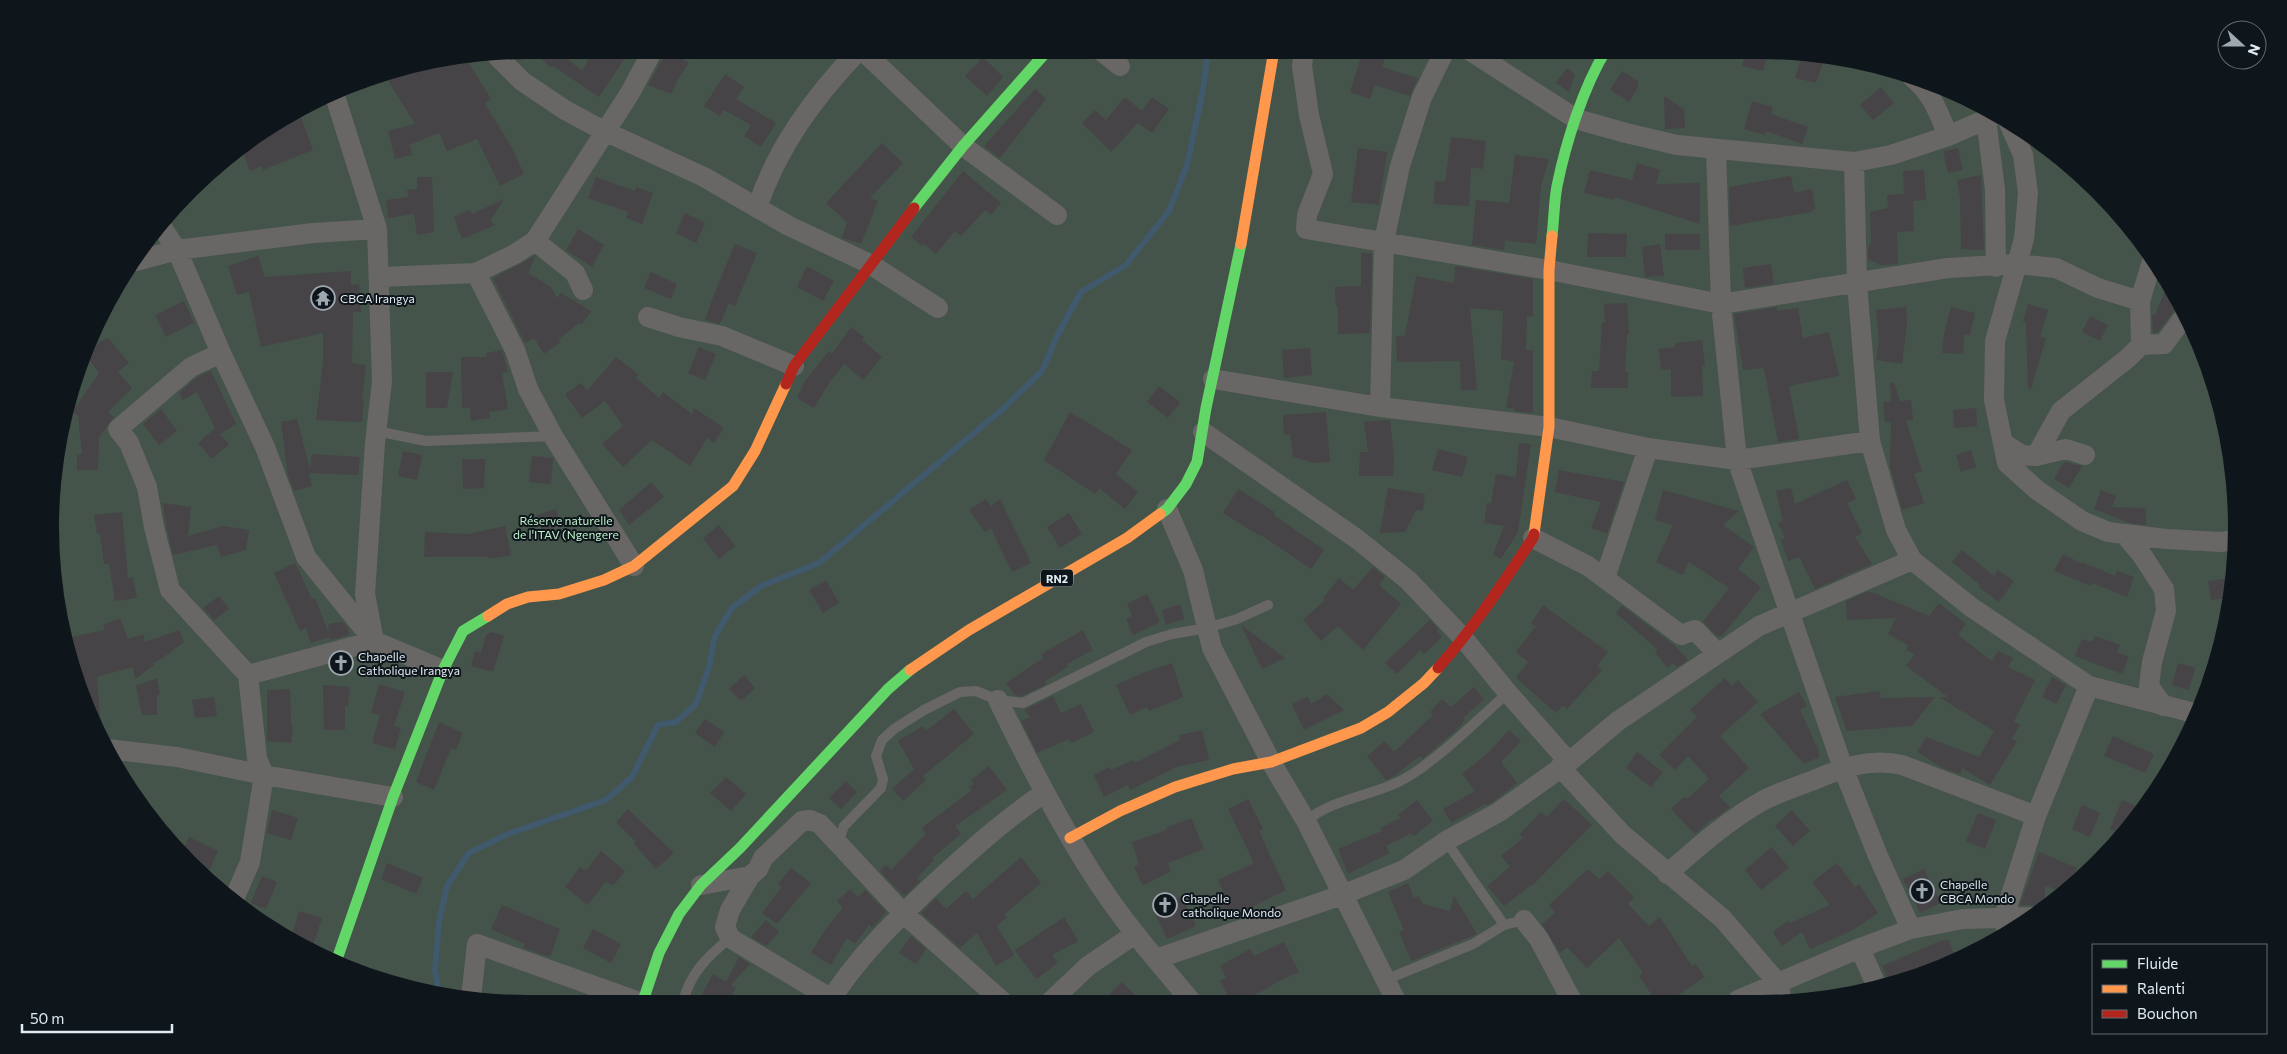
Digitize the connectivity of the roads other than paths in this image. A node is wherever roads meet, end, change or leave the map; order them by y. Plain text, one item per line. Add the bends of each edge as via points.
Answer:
1 (648, 59) edge
2 (852, 59) edge
3 (871, 59) edge
4 (1040, 59) edge
5 (1111, 59) edge
6 (1272, 59) edge
7 (1303, 59) edge
8 (1441, 59) edge
9 (1484, 59) edge
10 (1601, 59) edge
11 (501, 60) edge
12 (1120, 66) dead end
13 (1926, 90) edge
14 (336, 100) edge
15 (1988, 118) edge
16 (1576, 119) junction
17 (1991, 120) edge
18 (604, 131) junction
19 (2013, 134) edge
20 (1948, 136) junction
21 (963, 146) junction
22 (1716, 149) junction
23 (1854, 162) junction
24 (757, 208) junction
25 (1057, 215) dead end
26 (378, 229) junction
27 (165, 231) edge
28 (535, 241) junction
29 (1384, 241) junction
30 (177, 250) junction
31 (144, 259) edge
32 (870, 264) junction
33 (2016, 264) junction
34 (1996, 267) junction
35 (2150, 269) edge
36 (1549, 270) junction
37 (476, 273) junction
38 (380, 277) junction
39 (1857, 283) junction
40 (583, 290) dead end
41 (2140, 301) junction
42 (1721, 304) junction
43 (938, 308) dead end
44 (648, 317) dead end
45 (2181, 321) edge
46 (2141, 345) junction
47 (221, 353) junction
48 (794, 366) junction
49 (1212, 379) junction
50 (1380, 407) junction
51 (1549, 427) junction
52 (376, 431) junction
53 (1203, 432) junction
54 (553, 436) junction
55 (1870, 441) junction
56 (2003, 443) junction
57 (1648, 448) junction
58 (2085, 455) dead end
59 (2036, 456) junction
60 (1737, 460) junction
61 (1167, 509) junction
62 (2125, 535) junction
63 (1533, 538) junction
64 (2228, 541) edge
65 (1912, 560) junction
66 (634, 566) junction
67 (1605, 578) junction
68 (1268, 605) dead end
69 (1788, 612) junction
70 (1206, 628) junction
71 (1464, 638) junction
72 (374, 641) junction
73 (1717, 653) junction
74 (443, 670) junction
75 (248, 675) junction
76 (2088, 686) junction
77 (1508, 693) junction
78 (998, 700) junction
79 (2163, 706) junction
80 (2190, 712) edge
81 (115, 750) edge
82 (1271, 762) junction
83 (1564, 765) junction
84 (1843, 768) junction
85 (264, 775) junction
86 (1044, 793) junction
87 (393, 797) junction
88 (2036, 816) junction
89 (1306, 821) junction
90 (1070, 838) junction
91 (1446, 841) junction
92 (838, 843) junction
93 (1667, 874) junction
94 (750, 876) junction
95 (701, 885) junction
96 (236, 894) edge
97 (1342, 895) junction
98 (903, 913) junction
99 (1524, 920) joint
100 (2005, 924) edge
101 (1504, 925) junction
102 (1911, 929) junction
103 (1135, 934) junction
104 (730, 938) junction
105 (1860, 948) junction
106 (338, 955) edge
107 (1156, 959) junction
108 (1385, 980) junction
109 (1874, 981) edge
110 (1780, 991) edge
111 (472, 992) edge
112 (620, 995) edge
113 (646, 995) edge
114 (687, 995) edge
115 (821, 995) edge
116 (835, 995) edge
117 (995, 995) edge
118 (1057, 995) edge
119 (1180, 995) edge
120 (1393, 995) edge
121 (1569, 995) edge
122 (1762, 995) edge

1 - 18 street
2 - 24 street via 811,104 767,178
3 - 21 street
4 - 21 main road
5 - 12 street
6 - 49 main road, RN2 via 1239,259
7 - 29 street via 1308,115 1323,174 1307,215 1306,229
8 - 29 street via 1420,105 1400,166
9 - 16 street
10 - 16 main road via 1592,73
11 - 18 street via 522,81
13 - 20 street via 1936,104
14 - 26 street
15 - 20 street
16 - 22 street via 1677,145
16 - 36 main road via 1557,187
17 - 34 street
18 - 24 street via 704,177
18 - 28 street
19 - 33 street via 2023,155 2028,193 2024,239
20 - 23 street via 1891,155
21 - 25 street
21 - 32 main road
22 - 23 street
22 - 42 street
23 - 39 street
24 - 32 street
26 - 30 street via 313,233
26 - 38 street
27 - 30 street
28 - 37 street
28 - 40 street via 575,273
29 - 36 street
29 - 50 street
30 - 31 street
30 - 47 street
32 - 43 street
32 - 48 main road
33 - 34 street
33 - 41 street via 2056,268 2098,288
33 - 56 street via 1995,341 1994,400
34 - 39 street via 1948,268
35 - 41 street
36 - 42 street
36 - 51 main road
37 - 38 street
37 - 54 street via 514,350 528,389
38 - 52 street via 382,382
39 - 42 street
39 - 55 street
41 - 46 street
42 - 60 street
44 - 48 street via 722,336
45 - 46 street via 2164,344
46 - 59 street via 2061,410
47 - 72 street via 265,447 306,557
47 - 75 street via 191,368 118,429 129,443 147,487 170,590
48 - 66 main road via 755,451 733,486
49 - 50 street
49 - 53 main road, RN2
50 - 51 street
51 - 57 street
51 - 63 main road
52 - 54 lane via 426,441
52 - 72 street via 365,594
53 - 61 main road, RN2 via 1197,462 1186,484
53 - 71 street via 1357,539 1408,580
54 - 66 street
55 - 60 street
55 - 65 street via 1896,530
56 - 59 street via 2022,455
56 - 62 street via 2007,463 2037,490 2082,521
57 - 60 street
57 - 67 street
58 - 59 street via 2066,449
60 - 69 street
61 - 70 street via 1192,570
61 - 95 main road, RN2 via 1128,538 969,630 916,665 888,689 740,848
62 - 64 street
62 - 79 street via 2164,589 2166,611 2149,686
63 - 67 street
63 - 71 main road
65 - 69 street
65 - 76 street via 1971,607
66 - 74 main road via 604,580 559,594 528,597 507,604 463,631
67 - 73 street via 1680,635 1695,630
68 - 70 lane
69 - 73 street
69 - 84 street
70 - 78 lane via 1146,642 1023,703
70 - 82 street via 1212,648
71 - 77 street
71 - 82 main road via 1424,683 1388,712 1361,728
72 - 74 street
72 - 75 street
73 - 83 street via 1618,722
74 - 87 main road
75 - 85 street via 257,758
76 - 79 street
76 - 88 street
77 - 83 street
77 - 89 lane via 1411,775 1384,789 1320,810
78 - 86 street
78 - 92 lane via 976,691 960,692 894,729 882,740 876,756 883,779 881,788 844,826
79 - 80 street
81 - 85 street via 177,757
82 - 89 street
82 - 90 main road via 1233,769 1175,787
83 - 91 street via 1499,812
83 - 93 street via 1623,835
84 - 88 street via 1876,761 1902,765
84 - 93 street via 1766,799 1731,820
84 - 102 street
85 - 87 street
85 - 96 street via 250,862
86 - 90 street
86 - 98 street via 1009,817
87 - 106 main road
88 - 100 street
89 - 97 street
90 - 103 street via 1090,872
91 - 97 street via 1404,870
91 - 101 lane
92 - 94 street via 820,824 802,821 763,858
92 - 98 street
93 - 110 street via 1723,919
94 - 95 street
94 - 104 street via 730,910 725,927
95 - 113 main road, RN2 via 678,914
97 - 107 street
97 - 108 street
98 - 116 street
98 - 117 street
99 - 101 lane
99 - 121 street via 1539,939
100 - 102 street via 1963,919
101 - 108 lane via 1473,944
102 - 105 street
103 - 107 street
103 - 118 street via 1088,966
104 - 114 lane via 707,957 692,979
104 - 115 street
105 - 109 street
105 - 110 street
107 - 119 street
108 - 120 street
110 - 122 street
111 - 112 street via 477,944

